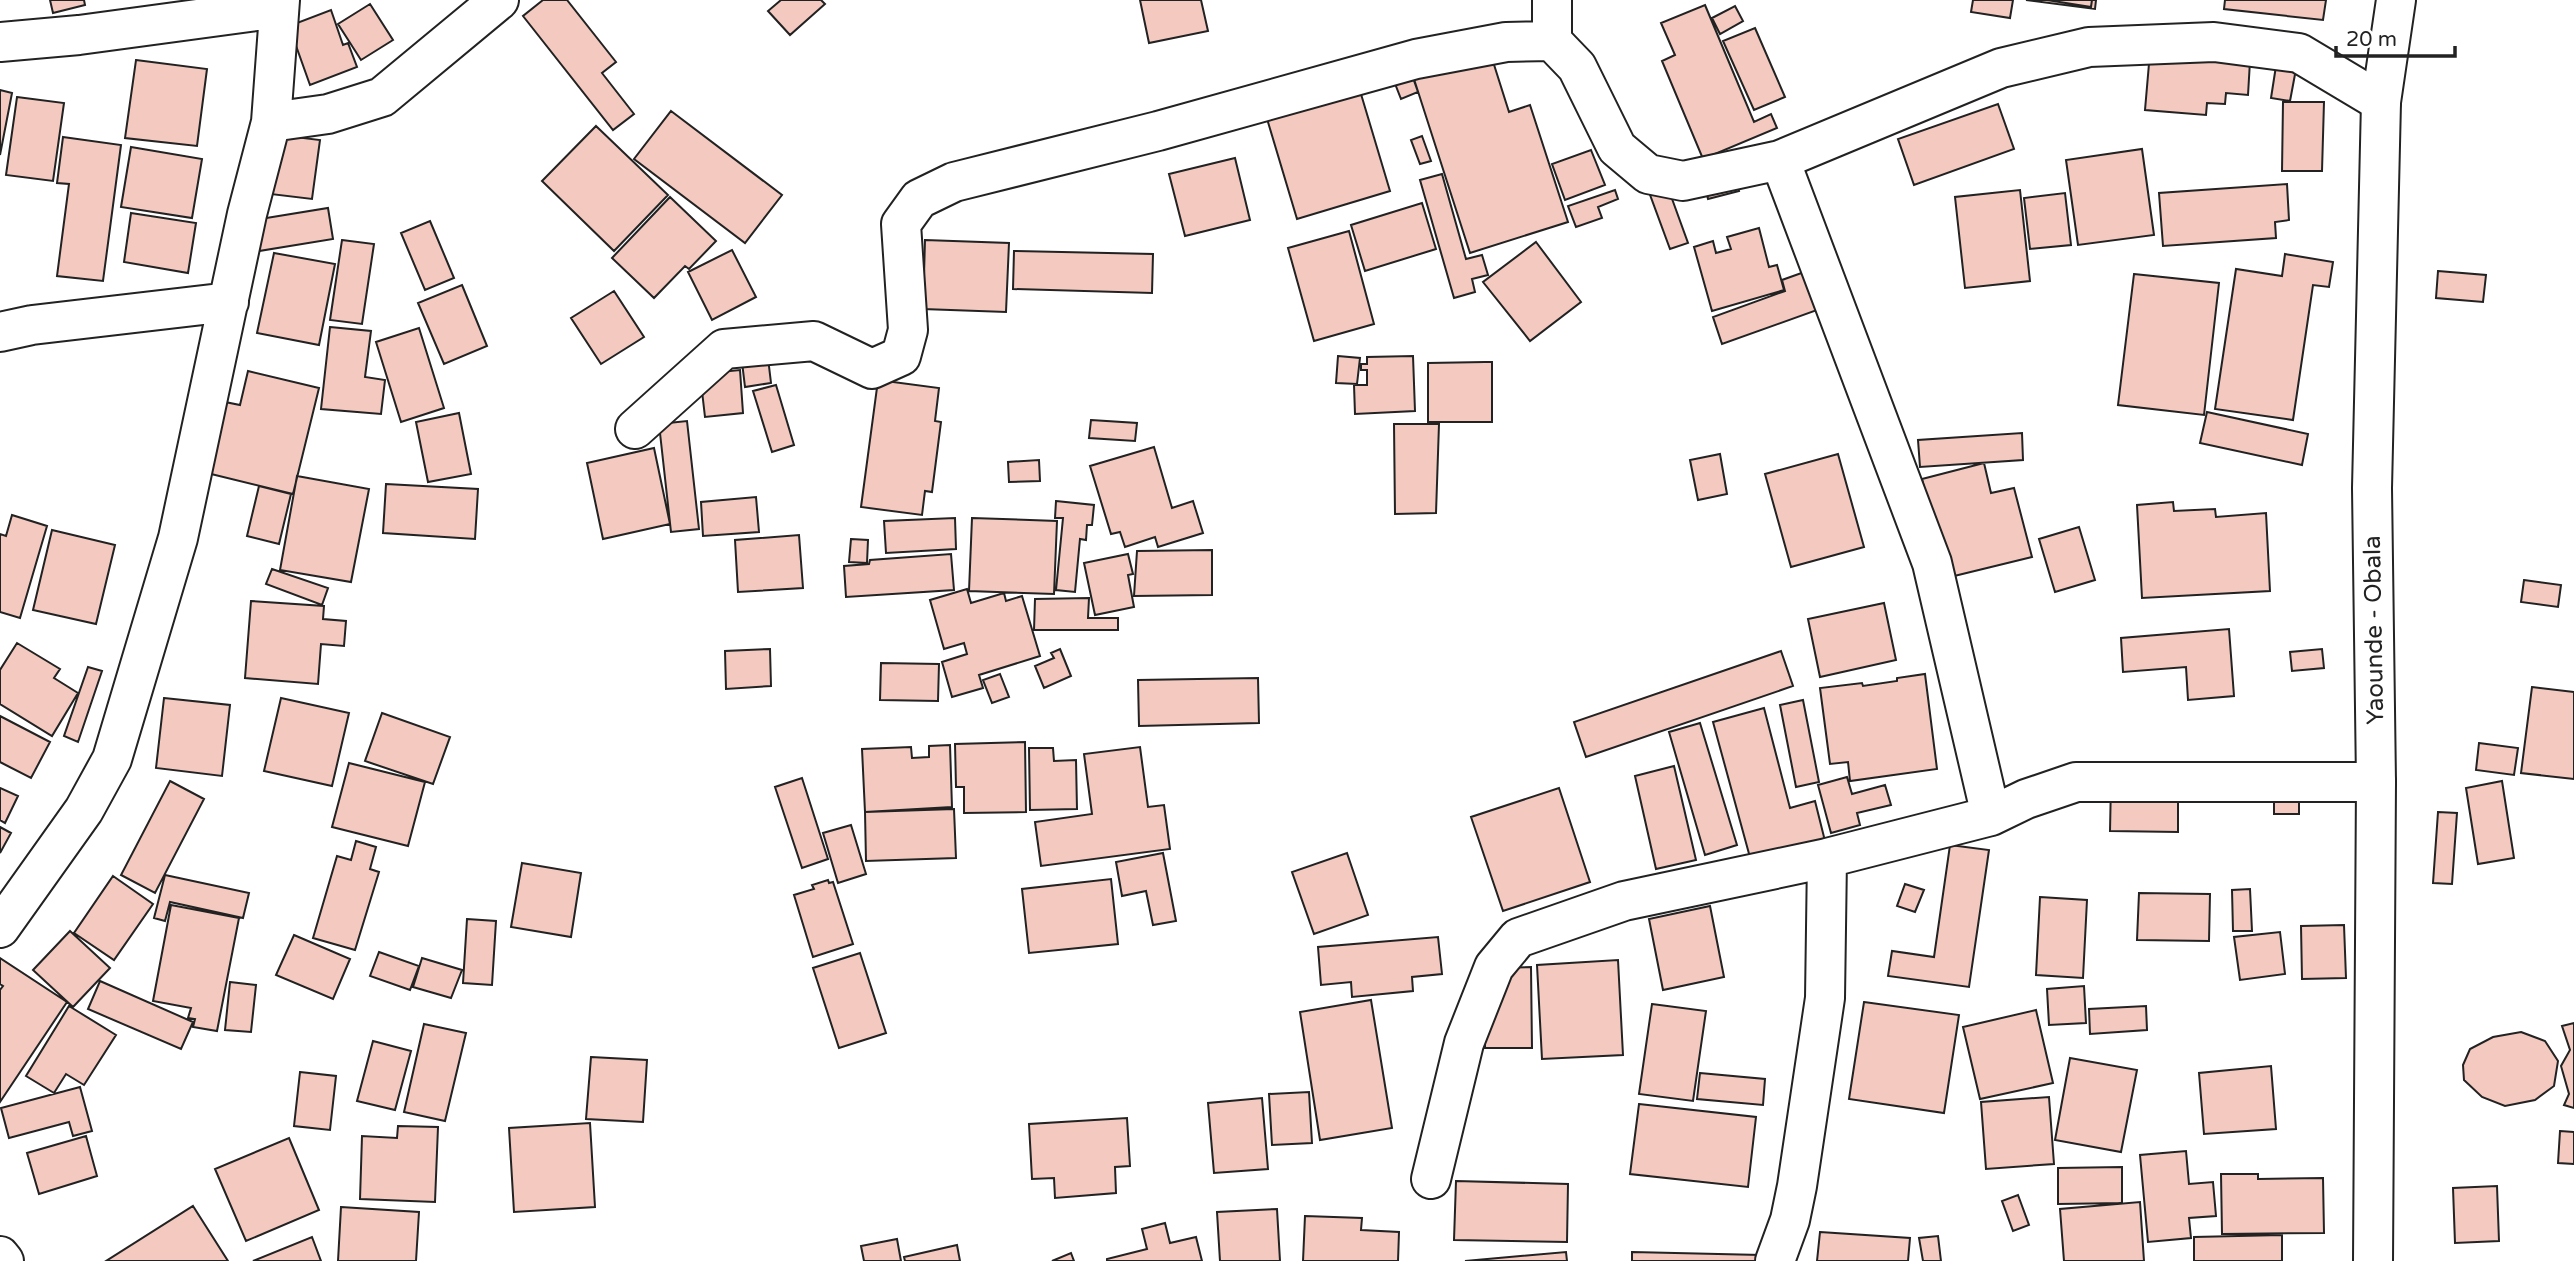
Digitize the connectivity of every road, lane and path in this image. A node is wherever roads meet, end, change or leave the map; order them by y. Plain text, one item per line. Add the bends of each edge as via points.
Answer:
1 (499, 0) edge
2 (1552, 0) edge
3 (2396, 0) edge
4 (280, 4) edge
5 (1552, 41) junction
6 (0, 43) edge
7 (2381, 102) junction
8 (271, 122) junction
9 (1780, 160) junction
10 (229, 302) junction
11 (0, 332) edge
12 (635, 429) dead end
13 (2376, 782) junction
14 (1991, 816) junction
15 (1827, 858) junction
16 (0, 928) edge
17 (1431, 1179) dead end
18 (0, 1256) edge
19 (4, 1261) edge
20 (1775, 1261) edge
21 (2373, 1261) edge

1 - 8 main road via 382,97 328,114
2 - 5 main road
3 - 7 main road, Yaounde - Obala
4 - 6 main road
4 - 8 main road
5 - 9 main road via 1577,67 1617,148 1648,174 1683,181
5 - 12 main road via 1506,42 1416,59 954,182 919,199 901,224 908,330 901,356 872,369 814,341 723,349
7 - 9 main road via 2299,53 2214,42 2089,47 2001,68
7 - 13 main road, Yaounde - Obala via 2372,488
8 - 10 main road
9 - 14 main road via 1932,563
10 - 11 main road
10 - 16 main road via 178,538 112,759 84,810
13 - 14 main road via 2076,782
13 - 21 main road, Yaounde - Obala
14 - 15 main road
15 - 17 main road via 1625,901 1518,939 1494,967 1464,1043
15 - 20 main road via 1825,998 1797,1186
18 - 19 main road

